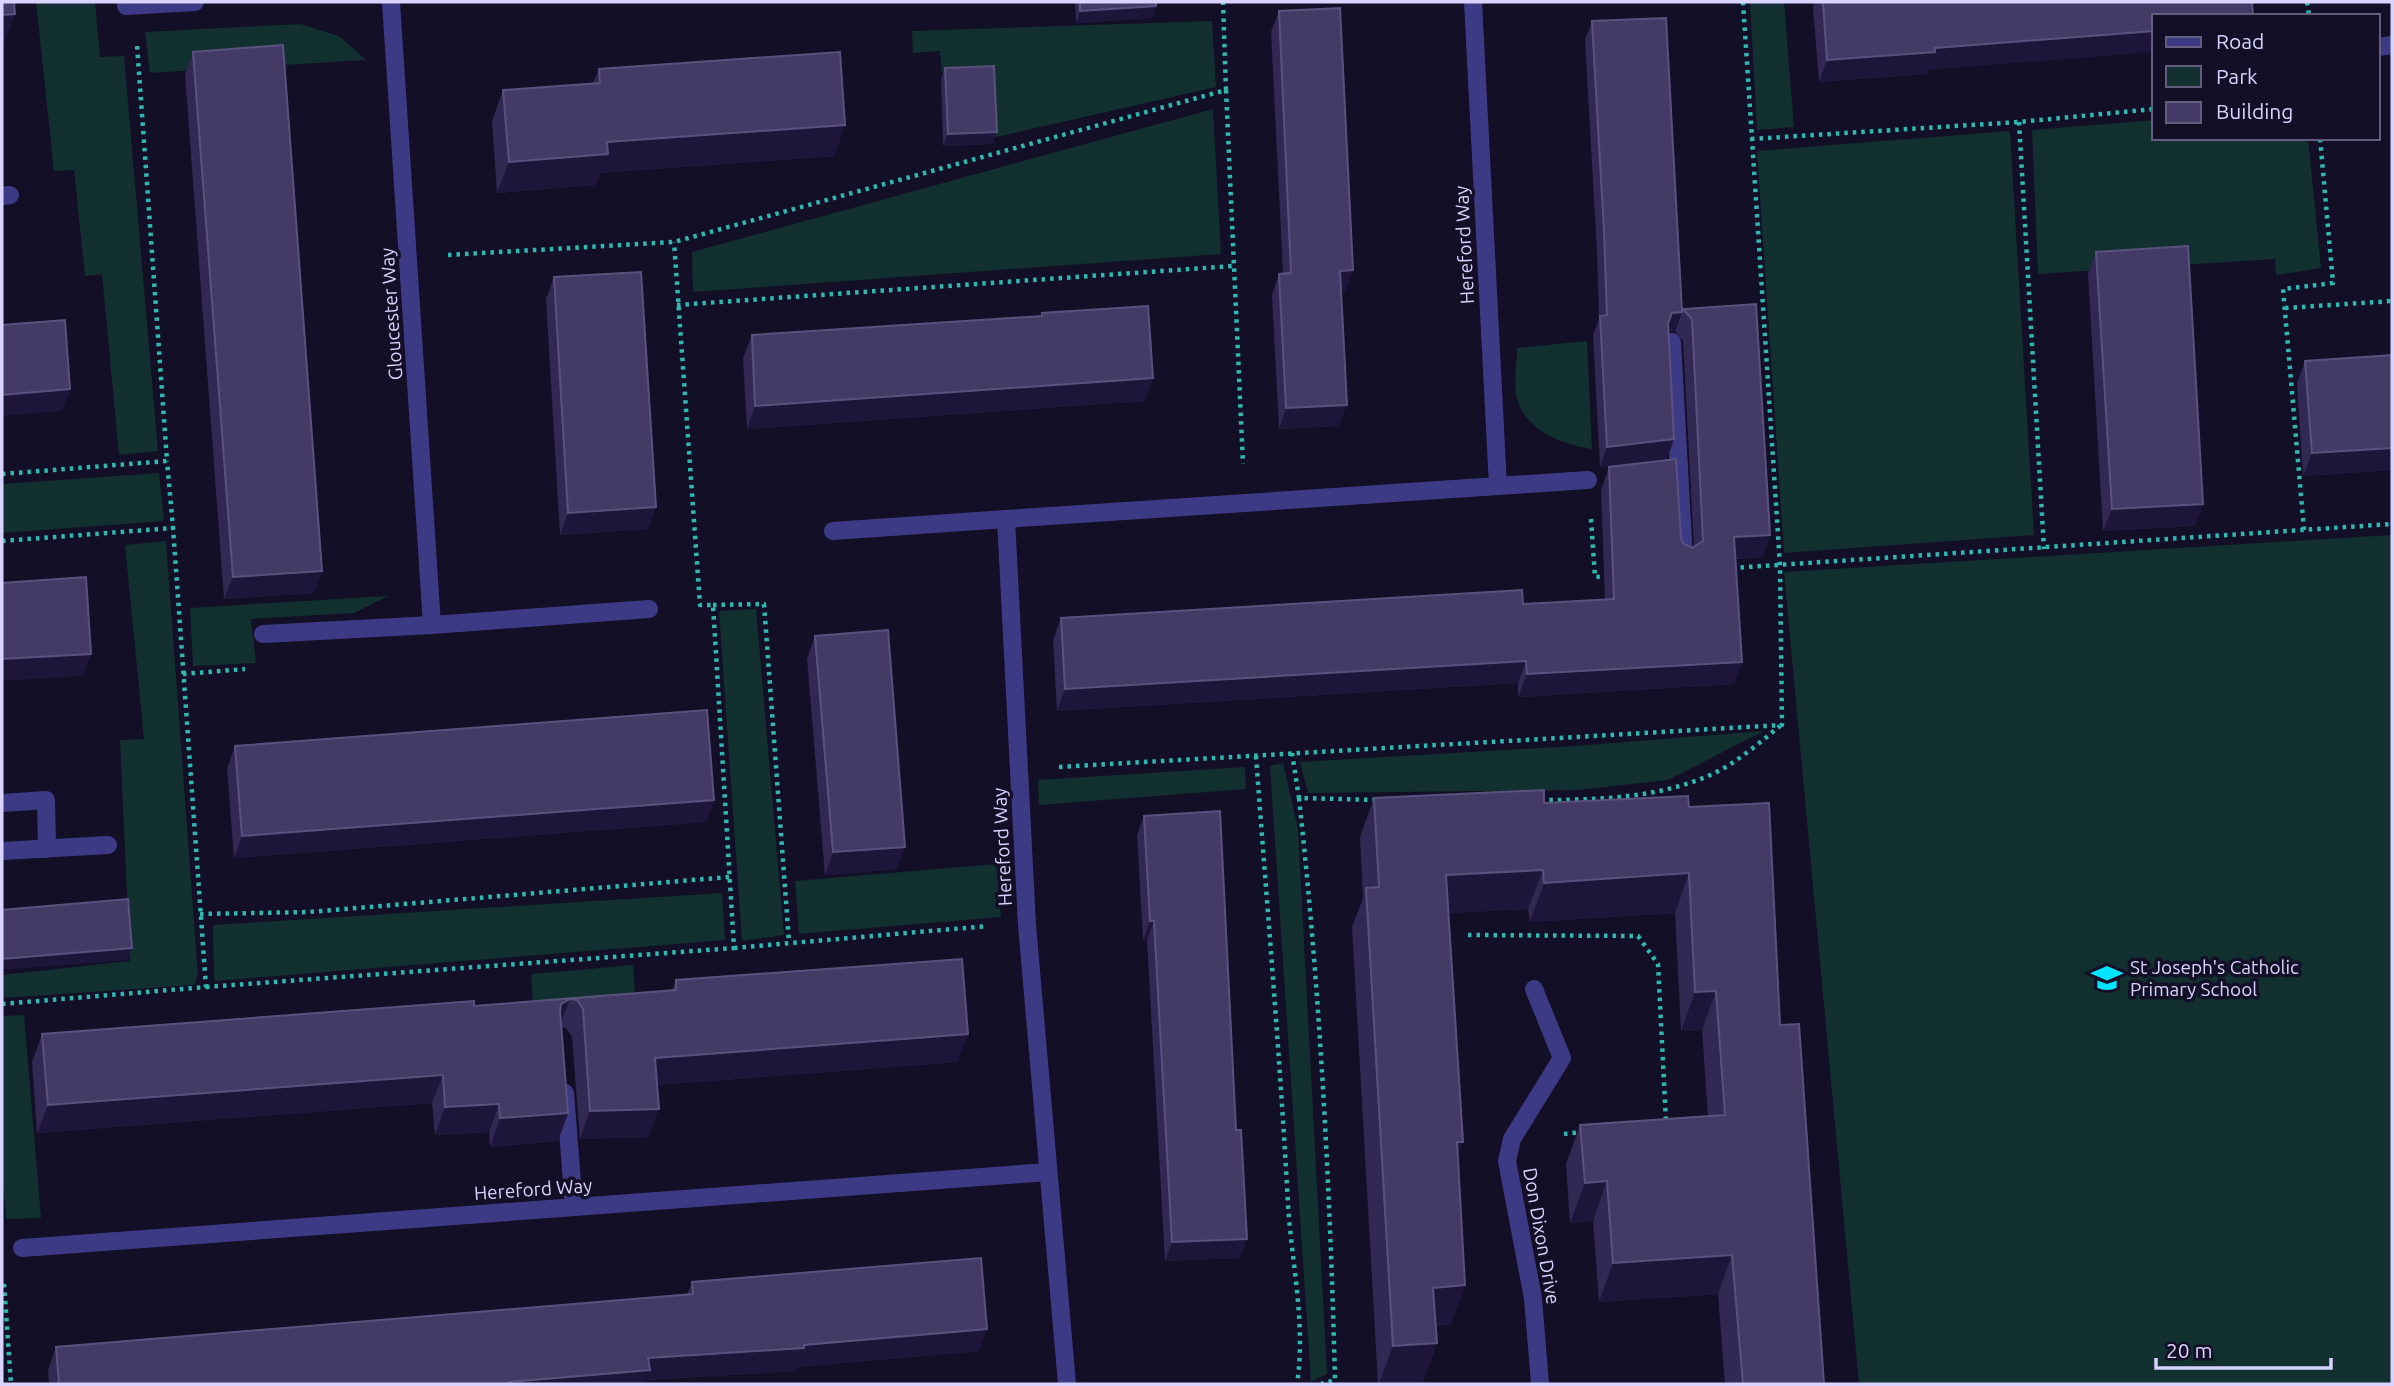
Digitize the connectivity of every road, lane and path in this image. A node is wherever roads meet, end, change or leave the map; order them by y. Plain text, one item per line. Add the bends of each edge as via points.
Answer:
1 (195, 2) edge
2 (391, 2) edge
3 (1223, 2) edge
4 (1473, 2) edge
5 (1743, 2) edge
6 (126, 6) dead end
7 (136, 34) dead end
8 (1226, 90) junction
9 (2152, 109) edge
10 (2019, 122) junction
11 (1752, 139) junction
12 (2320, 140) edge
13 (674, 242) junction
14 (409, 258) junction
15 (1233, 266) junction
16 (2392, 301) edge
17 (677, 305) junction
18 (2285, 308) junction
19 (1672, 342) edge
20 (167, 461) junction
21 (2, 474) edge
22 (1594, 479) dead end
23 (1498, 486) junction
24 (1245, 503) junction
25 (1006, 519) junction
26 (2392, 524) edge
27 (173, 528) junction
28 (2304, 530) junction
29 (833, 531) dead end
30 (2, 541) edge
31 (2044, 549) junction
32 (1684, 559) edge
33 (1780, 565) junction
34 (713, 605) junction
35 (649, 609) dead end
36 (432, 625) junction
37 (263, 634) dead end
38 (1782, 725) junction
39 (1292, 753) junction
40 (1256, 756) junction
41 (1019, 769) junction
42 (1299, 798) junction
43 (1539, 800) edge
44 (1391, 801) edge
45 (2, 803) edge
46 (108, 845) dead end
47 (47, 849) junction
48 (2, 851) edge
49 (729, 877) junction
50 (200, 914) junction
51 (1027, 925) junction
52 (1468, 935) dead end
53 (789, 942) junction
54 (734, 948) junction
55 (206, 987) junction
56 (1534, 989) dead end
57 (2, 1004) edge
58 (564, 1077) edge
59 (1653, 1125) edge
60 (1589, 1132) edge
61 (1512, 1139) junction
62 (1048, 1172) junction
63 (574, 1207) junction
64 (22, 1248) dead end
65 (3, 1272) edge
66 (11, 1384) edge
67 (1067, 1384) edge
68 (1297, 1384) edge
69 (1321, 1384) edge
70 (1540, 1384) edge

1 - 6 street
2 - 14 street, Gloucester Way
3 - 8 path
4 - 23 street, Hereford Way
5 - 11 path
7 - 20 path
8 - 13 path
8 - 15 path
9 - 10 path
10 - 11 path
10 - 31 path
11 - 33 path
12 - 18 path via 2333,283 2283,289
13 - 14 path
13 - 17 path
14 - 36 street, Gloucester Way
15 - 17 path
15 - 24 path
16 - 18 path
17 - 34 path via 700,605
18 - 28 path
19 - 32 street via 1673,470
20 - 21 path
20 - 27 path
22 - 23 street
23 - 24 street
24 - 25 street
25 - 29 street
25 - 41 street, Hereford Way
26 - 28 path
27 - 30 path
27 - 50 path
28 - 31 path
31 - 33 path
33 - 38 path
34 - 49 path
34 - 53 path via 764,604
35 - 36 street
36 - 37 street
38 - 39 path
38 - 43 path via 1709,776 1667,790
39 - 40 path
39 - 42 path
40 - 41 path
40 - 68 path via 1301,1353
41 - 51 street, Hereford Way
42 - 44 path
42 - 69 path via 1311,918 1333,1305 1335,1380
45 - 47 street via 46,800
46 - 47 street
47 - 48 street
49 - 50 path via 309,912
49 - 54 path
50 - 55 path
51 - 53 path
51 - 62 street, Hereford Way
52 - 59 path via 1638,936 1658,964 1666,1124
53 - 54 path
54 - 55 path
55 - 57 path
56 - 61 street, Don Dixon Drive via 1562,1058
58 - 63 street
60 - 61 path
61 - 70 street, Don Dixon Drive via 1507,1161 1533,1298
62 - 63 street, Hereford Way
62 - 67 street, Hereford Way
63 - 64 street, Hereford Way
65 - 66 path

